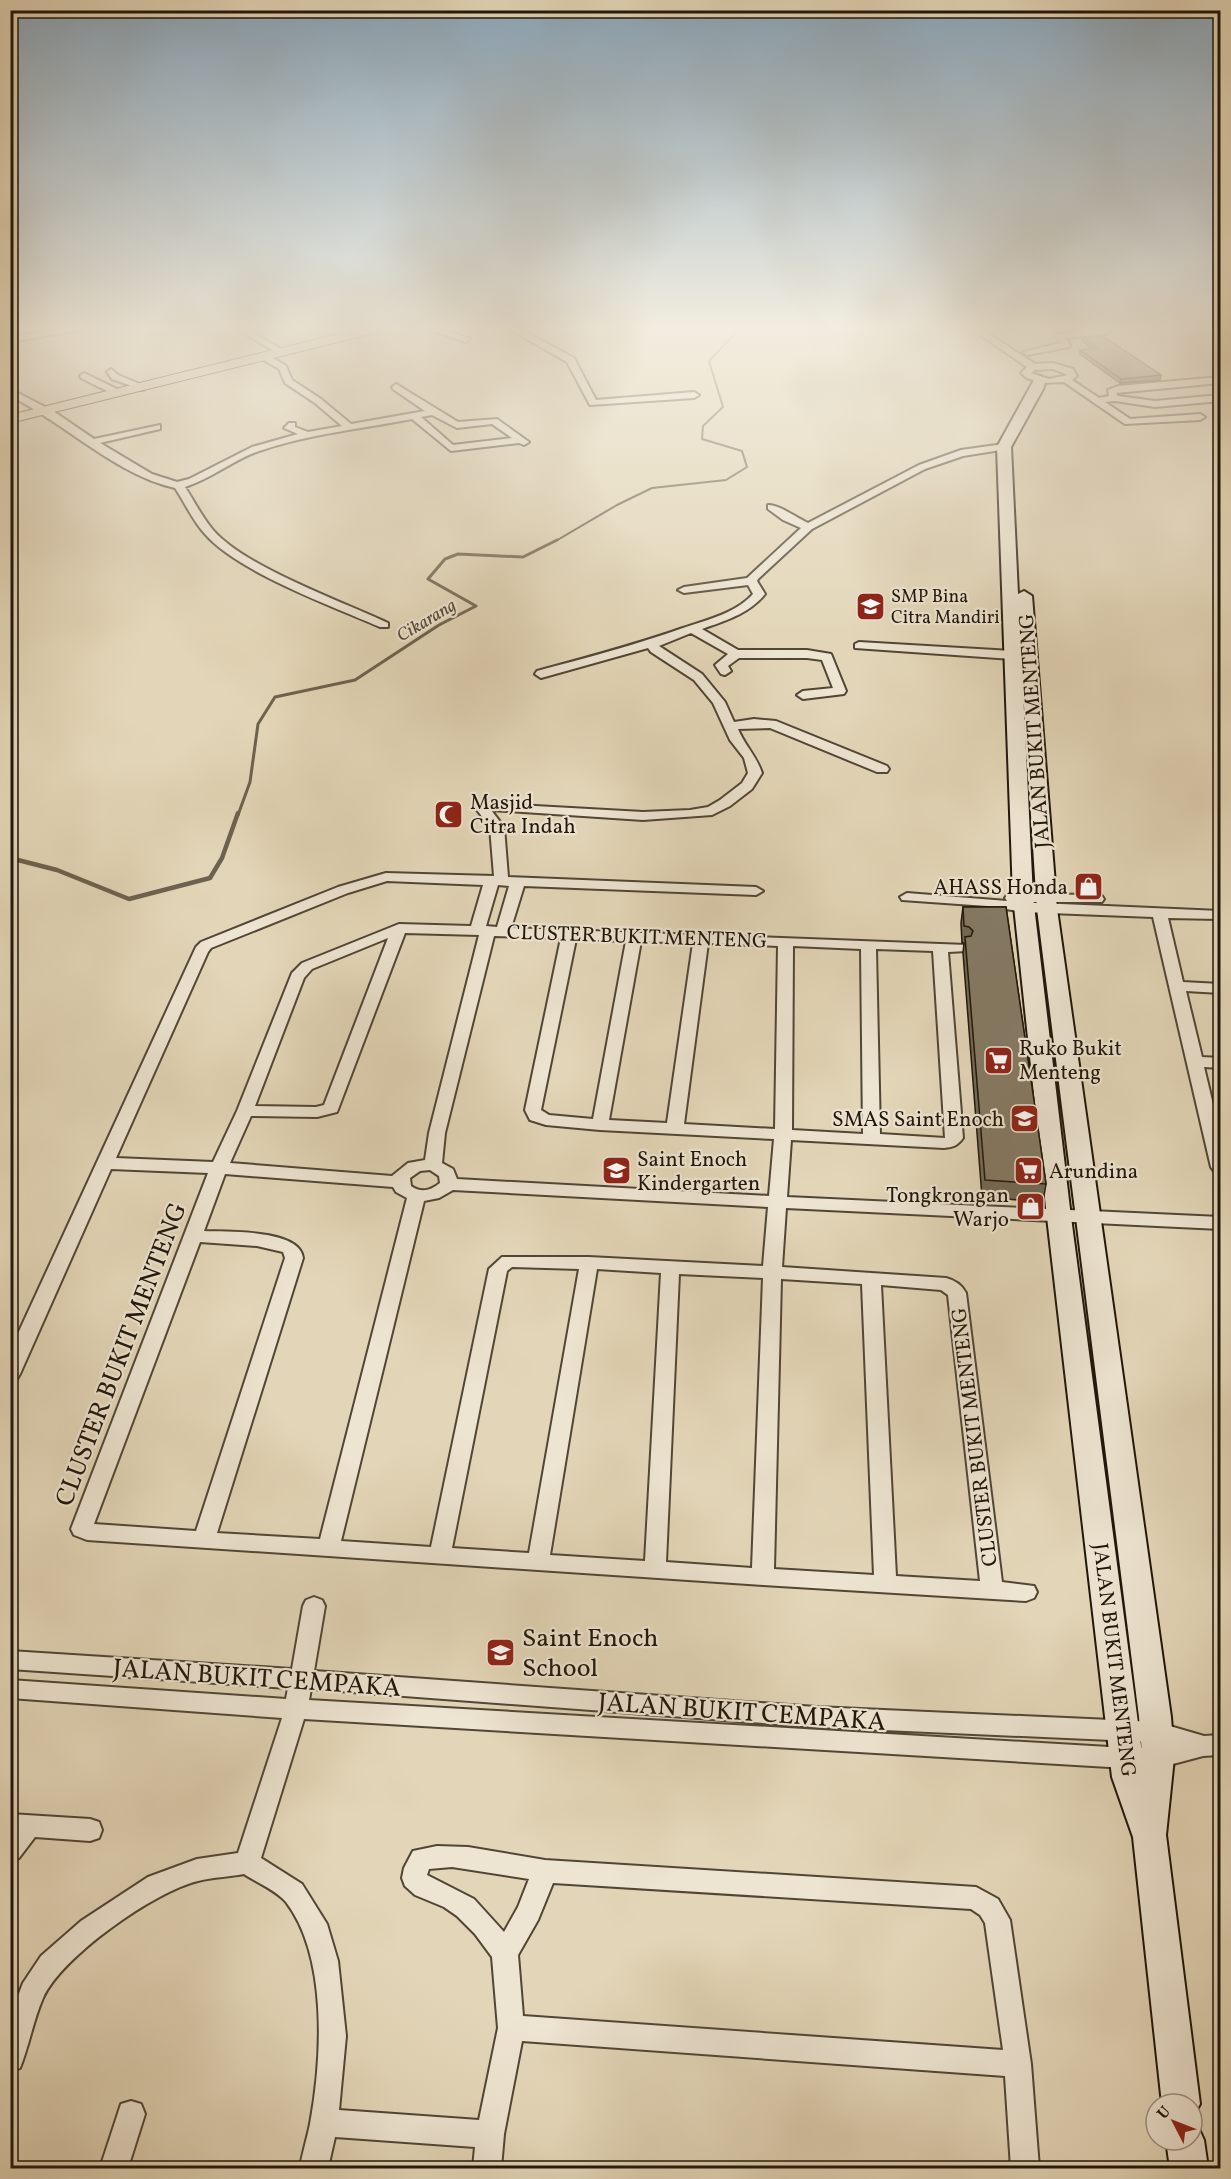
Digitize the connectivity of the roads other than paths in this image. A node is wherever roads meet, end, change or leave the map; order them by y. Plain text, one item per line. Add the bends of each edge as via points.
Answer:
1 (73, 429) edge
2 (150, 429) edge
3 (291, 429) edge
4 (337, 429) edge
5 (429, 429) edge
6 (505, 429) edge
7 (1013, 429) edge
8 (1029, 429) edge
9 (306, 436) junction
10 (94, 442) junction
11 (1004, 447) junction
12 (178, 486) junction
13 (772, 507) dead end
14 (808, 527) junction
15 (751, 580) junction
16 (684, 590) dead end
17 (384, 626) dead end
18 (693, 629) junction
19 (655, 643) junction
20 (859, 646) dead end
21 (736, 654) junction
22 (1012, 655) junction
23 (725, 671) dead end
24 (541, 674) dead end
25 (803, 695) dead end
26 (729, 727) junction
27 (882, 769) dead end
28 (497, 880) junction
29 (518, 881) junction
30 (756, 891) dead end
31 (907, 897) dead end
32 (1035, 903) junction
33 (1221, 904) edge
34 (1159, 912) junction
35 (1221, 915) edge
36 (399, 928) junction
37 (489, 930) junction
38 (570, 933) junction
39 (634, 936) junction
40 (701, 938) junction
41 (786, 942) junction
42 (868, 945) junction
43 (940, 947) junction
44 (962, 948) dead end
45 (1179, 986) junction
46 (1221, 988) edge
47 (1195, 1061) junction
48 (1221, 1062) edge
49 (244, 1111) junction
50 (600, 1125) junction
51 (675, 1129) junction
52 (783, 1134) junction
53 (1217, 1134) edge
54 (872, 1140) junction
55 (107, 1163) junction
56 (433, 1165) junction
57 (1221, 1167) edge
58 (219, 1168) junction
59 (400, 1182) junction
60 (448, 1184) junction
61 (416, 1196) junction
62 (779, 1202) junction
63 (1059, 1217) junction
64 (1087, 1218) junction
65 (1221, 1223) edge
66 (195, 1236) junction
67 (589, 1263) junction
68 (670, 1268) junction
69 (772, 1273) junction
70 (871, 1278) junction
71 (10, 1374) edge
72 (204, 1539) junction
73 (329, 1548) junction
74 (441, 1555) junction
75 (538, 1562) junction
76 (655, 1570) junction
77 (763, 1577) junction
78 (885, 1584) junction
79 (992, 1589) junction
80 (1026, 1592) dead end
81 (314, 1606) dead end
82 (10, 1660) edge
83 (302, 1679) junction
84 (10, 1689) edge
85 (591, 1701) junction
86 (296, 1709) junction
87 (816, 1717) junction
88 (590, 1725) junction
89 (1124, 1731) junction
90 (1156, 1732) junction
91 (817, 1741) junction
92 (1212, 1746) edge
93 (1126, 1758) junction
94 (1158, 1758) junction
95 (20, 1826) edge
96 (90, 1830) dead end
97 (1150, 1837) junction
98 (10, 1850) edge
99 (247, 1863) junction
100 (545, 1871) junction
101 (505, 1954) junction
102 (511, 2028) junction
103 (10, 2059) edge
104 (1018, 2064) junction
105 (1179, 2092) edge
106 (131, 2114) dead end
107 (324, 2123) junction
108 (490, 2134) junction
109 (1187, 2152) edge
110 (114, 2169) edge
111 (314, 2169) edge
112 (487, 2169) edge
113 (1025, 2169) edge
114 (1189, 2169) edge

1 - 10 street
2 - 10 street
3 - 9 street
4 - 9 street
5 - 6 street via 451,448 523,442
7 - 11 street, JALAN BUKIT MENTENG
8 - 32 street, JALAN BUKIT MENTENG via 1016,450 1015,472
9 - 12 street via 249,451
10 - 12 street via 130,465
11 - 14 street via 938,460
11 - 22 street, JALAN BUKIT MENTENG
12 - 17 street via 209,532 233,553
13 - 14 street
14 - 15 street
15 - 16 street
15 - 18 street via 758,597 725,617
18 - 19 street
18 - 21 street
19 - 24 street
19 - 26 street via 655,650 698,677 719,702
20 - 22 street
21 - 23 street via 722,665
21 - 25 street via 827,657 840,691
22 - 32 street, JALAN BUKIT MENTENG
26 - 27 street via 772,724
26 - 28 street via 750,757 755,773 747,786 712,811 644,816 485,808 497,827
28 - 29 street
28 - 37 street
28 - 55 street via 386,877 343,890 206,945
29 - 30 street
29 - 37 street
31 - 32 street
32 - 33 street
32 - 34 street
32 - 63 street, JALAN BUKIT MENTENG
32 - 64 street, JALAN BUKIT MENTENG
34 - 35 street
34 - 45 street
36 - 37 street, CLUSTER BUKIT MENTENG
36 - 49 street, CLUSTER BUKIT MENTENG via 301,970
36 - 49 street via 331,1108 317,1112
37 - 38 street, CLUSTER BUKIT MENTENG
37 - 56 street, CLUSTER BUKIT MENTENG via 437,1133
38 - 39 street, CLUSTER BUKIT MENTENG
38 - 50 street via 533,1110 546,1120
39 - 40 street, CLUSTER BUKIT MENTENG
39 - 50 street
40 - 41 street, CLUSTER BUKIT MENTENG
40 - 51 street
41 - 42 street, CLUSTER BUKIT MENTENG
41 - 52 street, CLUSTER BUKIT MENTENG
42 - 43 street, CLUSTER BUKIT MENTENG
42 - 54 street
43 - 44 street, CLUSTER BUKIT MENTENG
43 - 54 street via 954,1138 944,1143
45 - 46 street
45 - 47 street
47 - 48 street
47 - 53 street
49 - 58 street, CLUSTER BUKIT MENTENG
50 - 51 street
51 - 52 street
52 - 54 street
52 - 62 street, CLUSTER BUKIT MENTENG
53 - 57 street
55 - 58 street
55 - 71 street
56 - 59 street via 406,1171
56 - 60 street via 447,1173
58 - 59 street
58 - 66 street, CLUSTER BUKIT MENTENG
59 - 61 street via 408,1193
60 - 61 street via 435,1194
60 - 62 street
61 - 73 street
62 - 63 street
62 - 69 street, CLUSTER BUKIT MENTENG
63 - 64 street
63 - 89 street, JALAN BUKIT MENTENG
64 - 65 street
64 - 90 street, JALAN BUKIT MENTENG
66 - 72 street via 278,1243 294,1252
66 - 72 street, CLUSTER BUKIT MENTENG via 82,1529 126,1536
67 - 68 street, CLUSTER BUKIT MENTENG
67 - 74 street, CLUSTER BUKIT MENTENG via 508,1261 498,1269
67 - 75 street
68 - 69 street, CLUSTER BUKIT MENTENG
68 - 76 street
69 - 70 street, CLUSTER BUKIT MENTENG
69 - 77 street, CLUSTER BUKIT MENTENG
70 - 78 street
70 - 79 street, CLUSTER BUKIT MENTENG via 946,1284 957,1293
72 - 73 street, CLUSTER BUKIT MENTENG
73 - 74 street, CLUSTER BUKIT MENTENG
74 - 75 street, CLUSTER BUKIT MENTENG
75 - 76 street, CLUSTER BUKIT MENTENG
76 - 77 street, CLUSTER BUKIT MENTENG
77 - 78 street, CLUSTER BUKIT MENTENG
78 - 79 street, CLUSTER BUKIT MENTENG
79 - 80 street, CLUSTER BUKIT MENTENG
81 - 83 street
82 - 83 street, JALAN BUKIT CEMPAKA
83 - 85 street, JALAN BUKIT CEMPAKA
83 - 86 street
84 - 86 street
85 - 87 street, JALAN BUKIT CEMPAKA
85 - 88 street
86 - 88 street
86 - 99 street
87 - 89 street, JALAN BUKIT CEMPAKA
87 - 91 street
88 - 91 street
89 - 90 street, JALAN BUKIT CEMPAKA
89 - 93 street, JALAN BUKIT MENTENG
90 - 92 street, JALAN BUKIT CEMPAKA
90 - 94 street, JALAN BUKIT MENTENG
91 - 93 street
92 - 94 street
93 - 94 street
93 - 97 street, JALAN BUKIT MENTENG via 1128,1777
94 - 97 street, JALAN BUKIT MENTENG
95 - 96 street
95 - 98 street
97 - 105 street
99 - 103 street via 197,1870 157,1885 90,1929 50,1964 32,1992
99 - 107 street via 293,1892 314,1924 325,1961 333,2036
100 - 101 street via 529,1912
100 - 101 street via 438,1856 422,1859 416,1868 414,1878 418,1884 456,1900 477,1916
100 - 104 street via 976,1898 990,1907 997,1920
101 - 102 street
102 - 104 street
102 - 108 street
104 - 113 street
106 - 110 street
107 - 108 street
107 - 111 street
108 - 112 street
109 - 114 street

